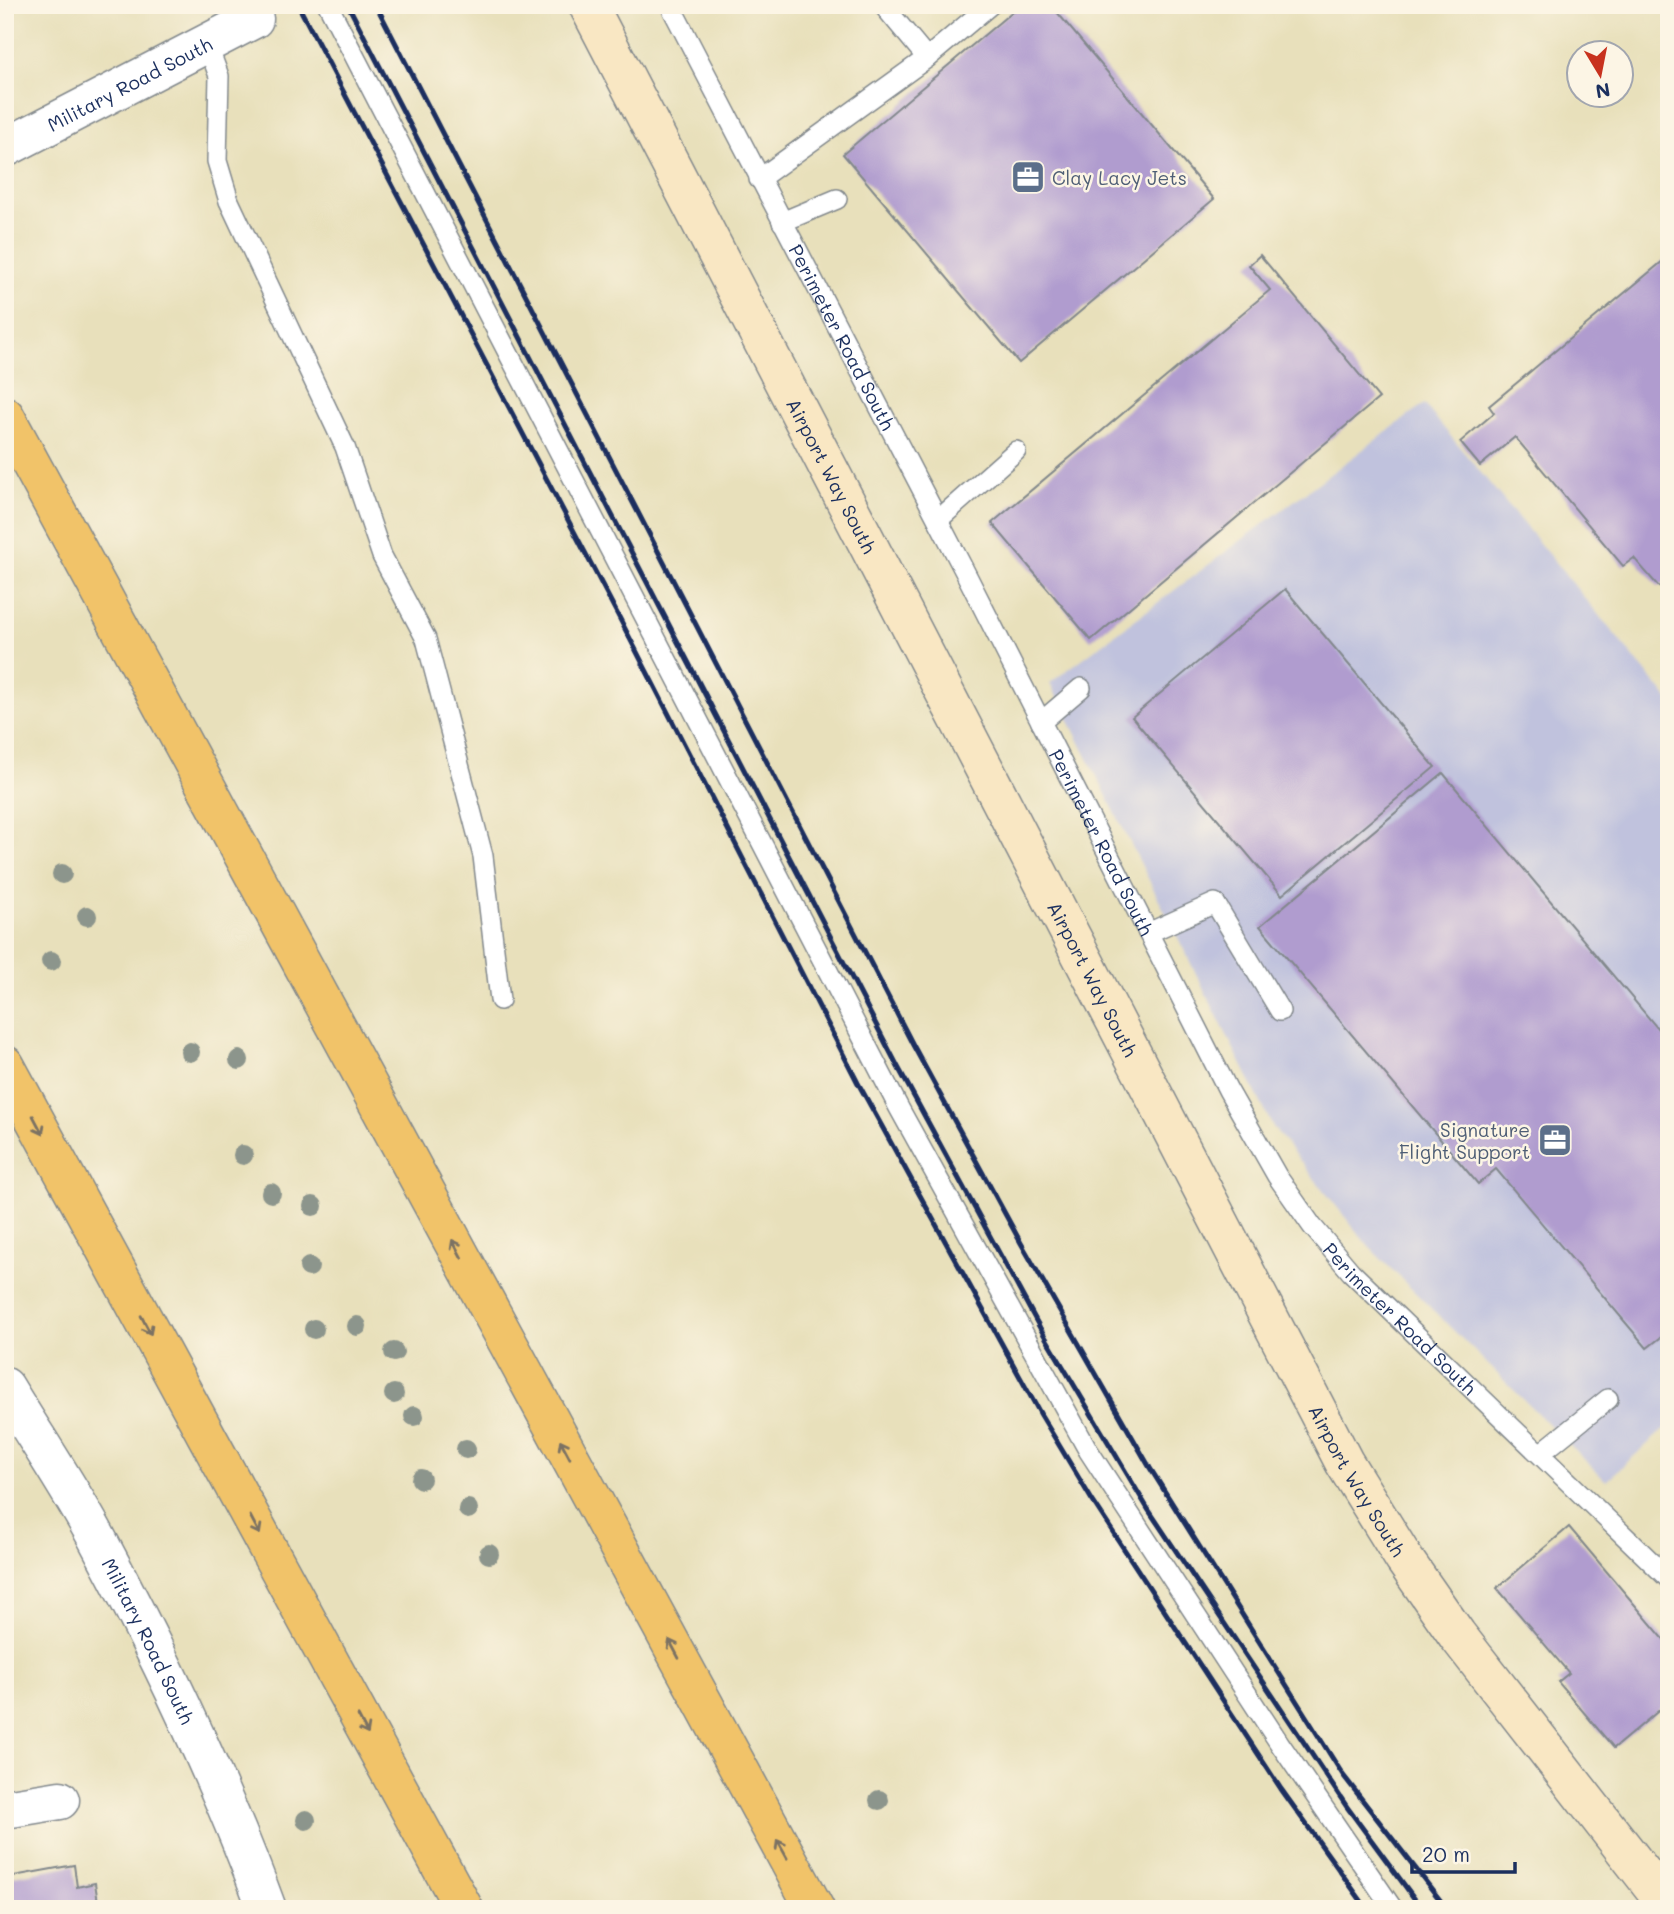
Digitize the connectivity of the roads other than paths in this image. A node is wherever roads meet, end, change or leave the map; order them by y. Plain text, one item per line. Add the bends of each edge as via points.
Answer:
1 (328, 5) edge
2 (588, 5) edge
3 (670, 5) edge
4 (883, 5) edge
5 (990, 5) edge
6 (254, 19) dead end
7 (207, 44) junction
8 (927, 58) junction
9 (5, 148) edge
10 (759, 179) junction
11 (837, 199) dead end
12 (782, 222) junction
13 (5, 416) edge
14 (1016, 451) dead end
15 (937, 520) junction
16 (1081, 688) dead end
17 (1041, 722) junction
18 (1148, 933) junction
19 (500, 1000) dead end
20 (1280, 1011) dead end
21 (5, 1065) edge
22 (5, 1387) edge
23 (1608, 1399) dead end
24 (1540, 1454) junction
25 (1669, 1579) edge
26 (60, 1800) dead end
27 (5, 1809) edge
28 (1669, 1907) edge
29 (267, 1909) edge
30 (464, 1909) edge
31 (815, 1909) edge
32 (1393, 1909) edge

1 - 32 lane via 899,1108 1088,1450
2 - 28 main road, Airport Way South via 1344,1462 1457,1635
3 - 10 lane, Perimeter Road South
4 - 8 lane
5 - 8 lane
6 - 7 street, Military Road South
7 - 9 street, Military Road South
7 - 19 lane via 219,76 217,161 229,201 345,447 382,556 426,639 483,856
8 - 10 lane
10 - 12 lane, Perimeter Road South
11 - 12 lane
12 - 15 lane, Perimeter Road South
31 -> 13 highway
14 - 15 lane
15 - 17 lane, Perimeter Road South
16 - 17 lane
17 - 18 lane, Perimeter Road South
18 - 20 lane via 1215,903
18 - 24 lane, Perimeter Road South via 1228,1090 1277,1177 1312,1226 1352,1272
21 -> 30 highway
22 - 29 street, Military Road South via 100,1544 191,1725
23 - 24 lane
24 - 25 lane, Perimeter Road South
26 - 27 street

